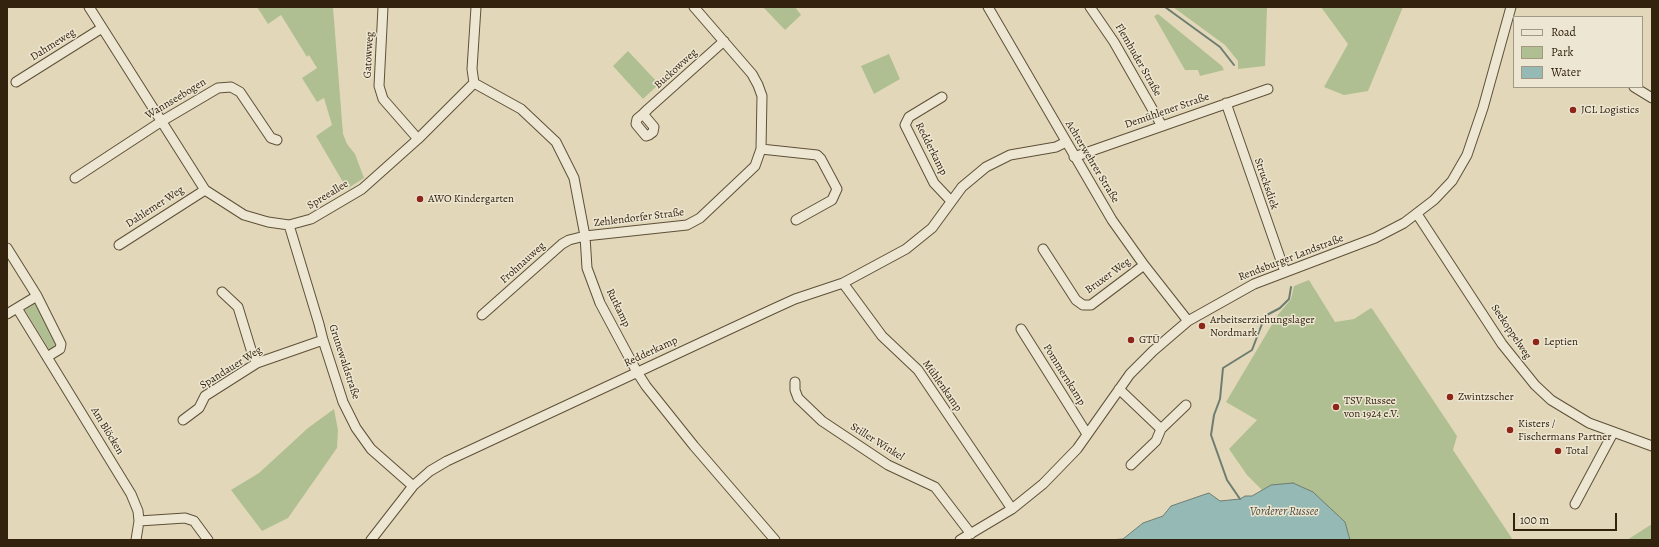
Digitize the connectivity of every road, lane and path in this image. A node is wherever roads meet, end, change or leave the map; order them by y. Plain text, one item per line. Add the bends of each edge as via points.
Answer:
1 (89, 7) edge
2 (383, 7) edge
3 (476, 7) edge
4 (694, 7) edge
5 (988, 7) edge
6 (1090, 7) edge
7 (1511, 13) edge
8 (102, 28) junction
9 (724, 41) junction
10 (16, 82) dead end
11 (474, 83) junction
12 (1636, 88) edge
13 (1268, 90) dead end
14 (942, 97) dead end
15 (1652, 98) edge
16 (1226, 103) junction
17 (643, 114) dead end
18 (162, 121) junction
19 (1162, 126) junction
20 (418, 139) junction
21 (277, 140) dead end
22 (1066, 142) junction
23 (762, 149) junction
24 (1074, 157) junction
25 (75, 178) dead end
26 (205, 190) junction
27 (952, 202) junction
28 (1416, 214) junction
29 (796, 220) dead end
30 (289, 225) junction
31 (584, 236) junction
32 (118, 245) dead end
33 (7, 248) edge
34 (1043, 249) dead end
35 (1144, 265) junction
36 (1285, 272) junction
37 (843, 283) junction
38 (222, 292) dead end
39 (36, 296) junction
40 (17, 308) junction
41 (7, 314) edge
42 (482, 315) dead end
43 (1188, 321) junction
44 (1021, 329) dead end
45 (323, 340) junction
46 (47, 357) junction
47 (258, 363) junction
48 (637, 372) junction
49 (795, 382) dead end
50 (1119, 389) junction
51 (1186, 405) dead end
52 (183, 420) dead end
53 (1161, 429) junction
54 (1613, 433) junction
55 (1087, 434) junction
56 (1652, 446) edge
57 (1131, 465) dead end
58 (412, 486) junction
59 (1575, 504) dead end
60 (1012, 509) junction
61 (139, 521) junction
62 (971, 534) junction
63 (136, 540) edge
64 (208, 540) edge
65 (371, 540) edge
66 (775, 540) edge
67 (960, 540) edge

1 - 8 street, Spreeallee
2 - 20 street, Gatowweg via 379,86 383,99
3 - 11 street via 472,69
4 - 9 street, Zehlendorfer Straße
5 - 22 street, Achterwehrer Straße
6 - 19 street, Flemhuder Straße via 1114,42
7 - 28 street, Rendsburger Landstraße via 1483,108 1464,161 1445,188
8 - 10 street, Dahmeweg
8 - 18 street, Spreeallee
9 - 17 street, Buckowweg
9 - 23 street, Zehlendorfer Straße via 752,74 762,96
11 - 20 street, Spreeallee
11 - 31 street, Rutkamp via 521,109 556,142 574,178
12 - 15 street
13 - 16 street, Demühlener Straße
14 - 27 street, Redderkamp via 909,117 905,125 934,183
16 - 19 street, Demühlener Straße
16 - 36 street, Strucksdiek
18 - 21 street, Wannseebogen via 218,88 231,87 242,94 271,138
18 - 25 street, Wannseebogen
18 - 26 street, Spreeallee
19 - 24 street, Demühlener Straße
20 - 30 street, Spreeallee via 362,188 311,219
22 - 24 street, Achterwehrer Straße
22 - 27 street, Redderkamp via 1056,147 1019,153 998,160 976,174 962,187
23 - 29 street via 817,155 837,189 832,200
23 - 31 street, Zehlendorfer Straße via 758,162 750,172 693,223 667,229
24 - 35 street, Achterwehrer Straße via 1112,220
26 - 30 street, Spreeallee via 244,215
26 - 32 street, Dahlemer Weg
27 - 37 street, Redderkamp via 932,228 906,248
28 - 36 street, Rendsburger Landstraße via 1375,238
28 - 54 street, Seekoppelweg via 1502,344 1535,385 1551,400 1572,413
30 - 45 street, Grunewaldstraße
31 - 42 street, Frohnauweg via 562,244
31 - 48 street, Rutkamp via 587,268 600,303
33 - 39 street
34 - 35 street, Bruxer Weg via 1076,300 1083,304 1091,305
35 - 43 street, Achterwehrer Straße
36 - 43 street, Rendsburger Landstraße via 1237,292
37 - 48 street, Redderkamp via 795,299
37 - 60 street, Mühlenkamp via 882,336 918,370
38 - 47 street via 238,307 253,356
39 - 40 street
39 - 46 street via 61,344 60,349
40 - 41 street
40 - 46 street, Am Blöcken
43 - 50 street, Rendsburger Landstraße via 1153,350
44 - 55 street, Pommernkamp
45 - 47 street, Spandauer Weg
45 - 58 street, Grunewaldstraße via 343,402 356,428 371,448
46 - 61 street, Am Blöcken via 130,494 138,511
47 - 52 street, Spandauer Weg via 206,396 199,408
48 - 58 street, Redderkamp via 447,461
48 - 66 street, Rutkamp via 699,452
49 - 62 street, Stiller Winkel via 798,398 822,421 888,465 935,487
50 - 53 street
50 - 55 street, Rendsburger Landstraße
51 - 53 street
53 - 57 street via 1156,441
54 - 56 street, Seekoppelweg
54 - 59 street
55 - 60 street, Rendsburger Landstraße via 1066,461
58 - 65 street, Redderkamp
60 - 62 street, Rendsburger Landstraße
61 - 63 street, Am Blöcken
61 - 64 street via 194,520
62 - 67 street, Rendsburger Landstraße

